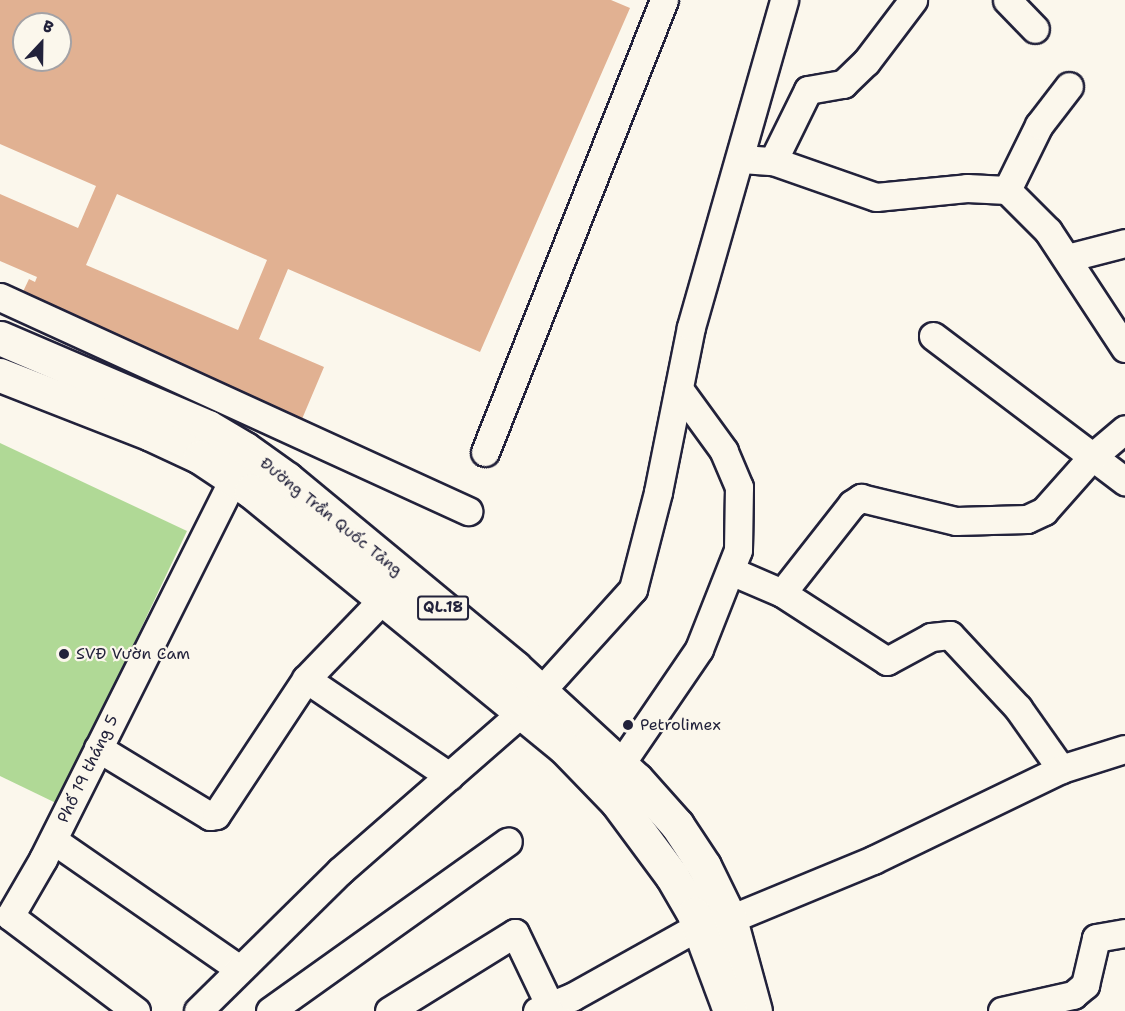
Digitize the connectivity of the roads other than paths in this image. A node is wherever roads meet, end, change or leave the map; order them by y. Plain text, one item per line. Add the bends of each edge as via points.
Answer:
1 (664, 0) edge
2 (784, 0) edge
3 (913, 0) edge
4 (1007, 0) edge
5 (1035, 29) dead end
6 (1068, 87) dead end
7 (742, 159) junction
8 (773, 161) junction
9 (1007, 190) junction
10 (1125, 243) edge
11 (1067, 258) junction
12 (0, 297) edge
13 (933, 336) dead end
14 (0, 338) edge
15 (1125, 348) edge
16 (0, 375) edge
17 (679, 389) junction
18 (1125, 429) edge
19 (485, 452) dead end
20 (1092, 457) junction
21 (233, 479) junction
22 (1125, 481) edge
23 (468, 511) dead end
24 (731, 571) junction
25 (782, 593) junction
26 (384, 598) junction
27 (306, 679) junction
28 (531, 702) junction
29 (98, 748) junction
30 (1125, 749) edge
31 (620, 765) junction
32 (1061, 770) junction
33 (449, 776) junction
34 (53, 840) junction
35 (508, 842) dead end
36 (3, 918) edge
37 (714, 923) junction
38 (1125, 933) edge
39 (239, 969) junction
40 (544, 1008) edge
41 (135, 1011) edge
42 (198, 1011) edge
43 (270, 1011) edge
44 (389, 1011) edge
45 (730, 1011) edge
46 (755, 1011) edge
47 (1002, 1011) edge

1 - 19 street
2 - 7 street
3 - 8 street via 866,62 843,84 808,90
4 - 5 street
6 - 9 street via 1039,125
7 - 8 street
7 - 17 street via 691,327
8 - 9 street via 876,197 968,188
9 - 11 street via 1028,208
10 - 11 street
11 - 15 street
12 - 23 street
13 - 20 street
14 - 28 highway, Đường Trần Quốc Tảng / QL.18 via 208,427 245,449 296,487
16 - 21 highway, Đường Trần Quốc Tảng / QL.18 via 151,434 200,457
17 - 24 street via 724,451 739,488 738,550
17 - 28 street via 633,589
18 - 20 street
20 - 22 street
20 - 25 street via 1044,511 1027,519 956,521 861,498 852,504
21 - 26 highway, Đường Trần Quốc Tảng / QL.18
21 - 29 street, Phố 19 tháng 5
24 - 25 street
24 - 31 street via 699,649
25 - 32 street via 887,661 931,638 950,635 960,641 1018,708
26 - 27 street
26 - 28 highway, Đường Trần Quốc Tảng / QL.18
27 - 29 street via 213,816
27 - 33 street
28 - 31 highway, Đường Trần Quốc Tảng / QL.18
28 - 33 street
28 - 37 highway, Đường Trần Quốc Tảng / QL.18 via 563,746 617,802 672,876
29 - 34 street, Phố 19 tháng 5
30 - 32 street
31 - 37 highway, Đường Trần Quốc Tảng / QL.18 via 677,825 704,866
32 - 37 street via 873,860
33 - 39 street via 340,872
34 - 36 street, Phố 19 tháng 5
34 - 39 street
35 - 43 street
36 - 41 street, Phố 19 tháng 5
37 - 40 street
37 - 45 highway, Đường Trần Quốc Tảng / QL.18
37 - 46 highway, Đường Trần Quốc Tảng / QL.18
38 - 47 street via 1096,938 1085,985 1073,995
39 - 42 street
40 - 44 street via 515,933

